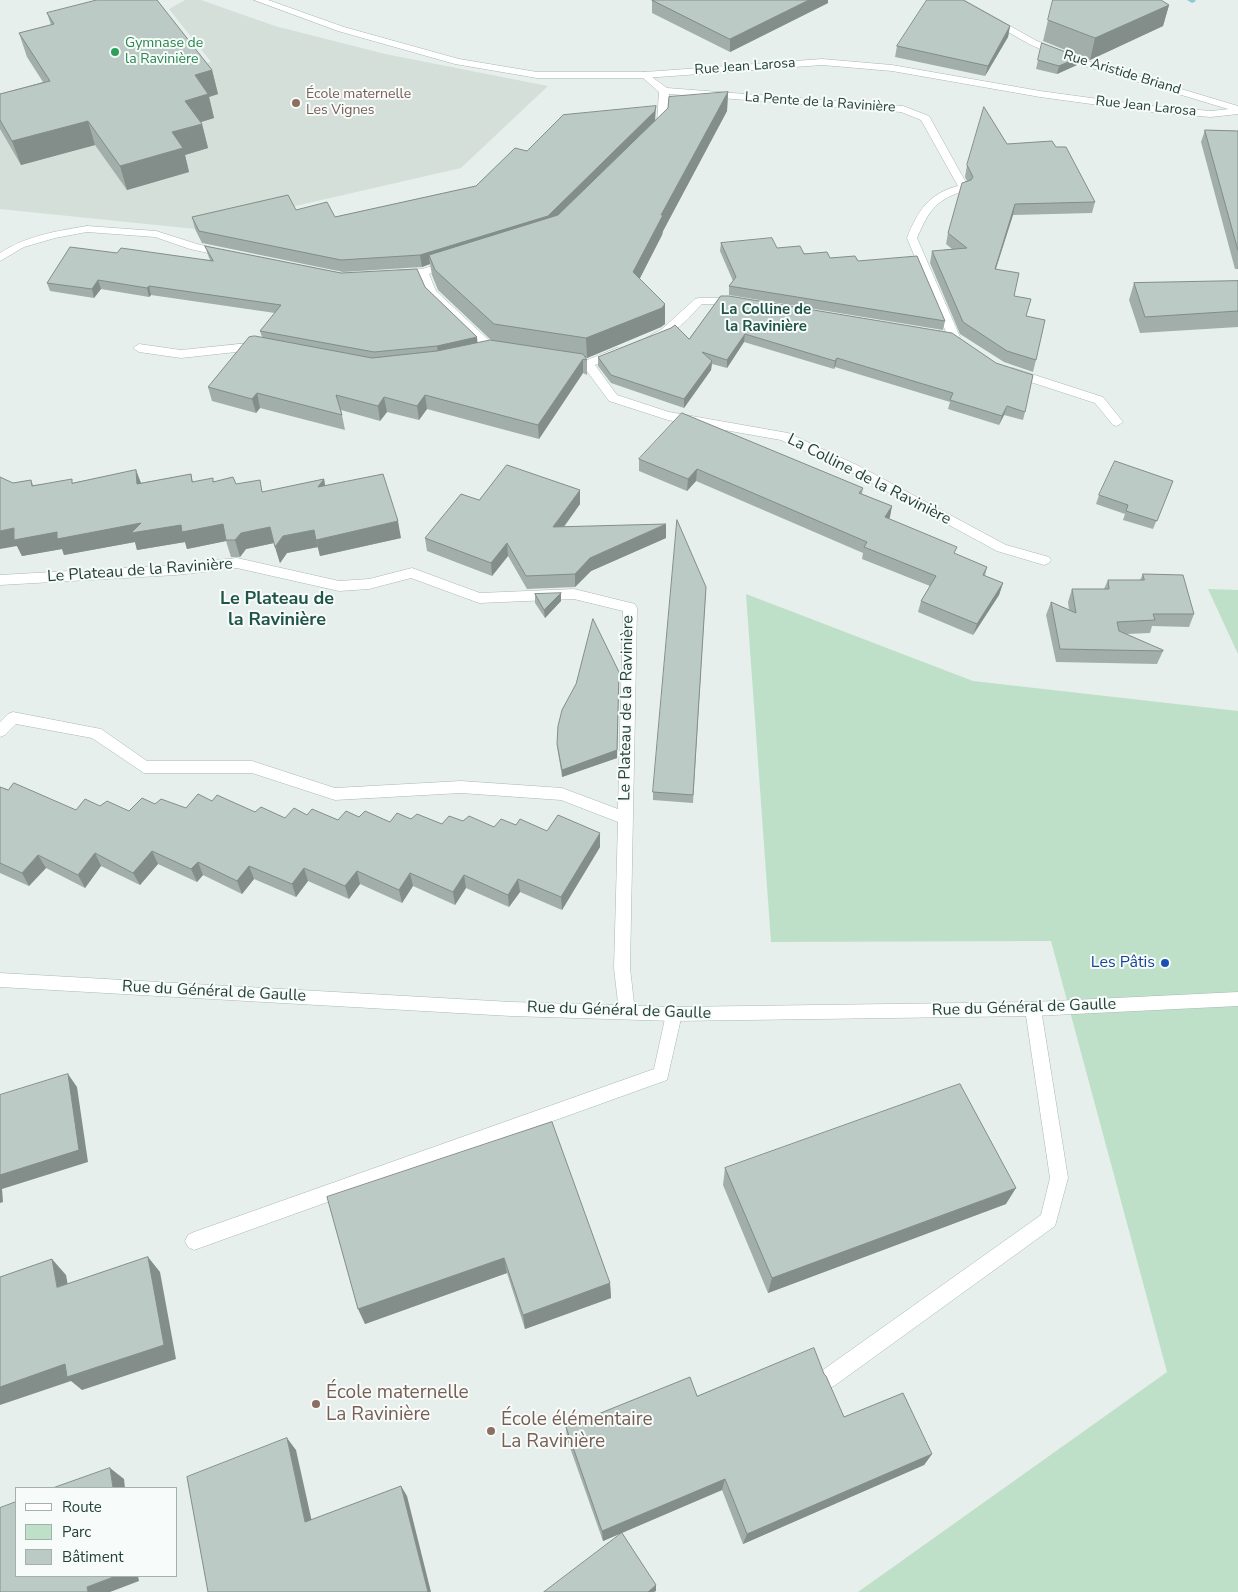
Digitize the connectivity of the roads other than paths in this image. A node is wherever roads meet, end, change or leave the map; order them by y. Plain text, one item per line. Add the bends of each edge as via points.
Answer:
1 (259, 0) edge
2 (957, 0) edge
3 (645, 75) junction
4 (664, 91) junction
5 (1238, 110) edge
6 (648, 137) edge
7 (236, 256) edge
8 (0, 258) edge
9 (460, 260) edge
10 (423, 272) junction
11 (383, 274) edge
12 (748, 303) edge
13 (926, 333) edge
14 (269, 347) edge
15 (139, 348) dead end
16 (473, 353) edge
17 (559, 360) edge
18 (588, 364) junction
19 (999, 367) edge
20 (1117, 422) dead end
21 (1044, 560) dead end
22 (0, 580) edge
23 (0, 731) edge
24 (625, 818) junction
25 (0, 980) edge
26 (1238, 1000) edge
27 (1032, 1009) junction
28 (627, 1012) junction
29 (674, 1014) junction
30 (194, 1241) dead end
31 (827, 1379) edge

1 - 3 street, Rue Jean Larosa via 341,29 458,62 537,75
2 - 5 street, Rue Aristide Briand via 1068,58
3 - 4 street
3 - 5 street, Rue Jean Larosa via 822,62 892,68 1150,109 1211,114
4 - 6 street via 662,124
4 - 13 street, La Pente de la Ravinière via 903,109 925,118 964,188 945,192 922,213 912,238 958,340
7 - 8 street via 156,234 87,230 52,235 20,245
9 - 10 street
10 - 11 street
10 - 16 street via 431,292 496,350
12 - 18 street via 699,301 666,332
14 - 15 street via 181,354
17 - 18 street
18 - 21 street, La Colline de la Ravinière via 613,398 668,416 784,436 855,469 1002,548
19 - 20 street via 1099,400
22 - 24 street, Le Plateau de la Ravinière via 176,570 237,563 339,586 369,584 412,573 479,598 574,594 630,608
23 - 24 street, Le Plateau de la Ravinière via 13,718 96,733 144,767 252,767 335,794 460,787 562,794
24 - 28 street, Le Plateau de la Ravinière via 622,968
25 - 28 street, Rue du Général de Gaulle
26 - 27 street, Rue du Général de Gaulle
27 - 29 street, Rue du Général de Gaulle
27 - 31 street via 1059,1178 1049,1220
28 - 29 street, Rue du Général de Gaulle
29 - 30 street via 661,1074

